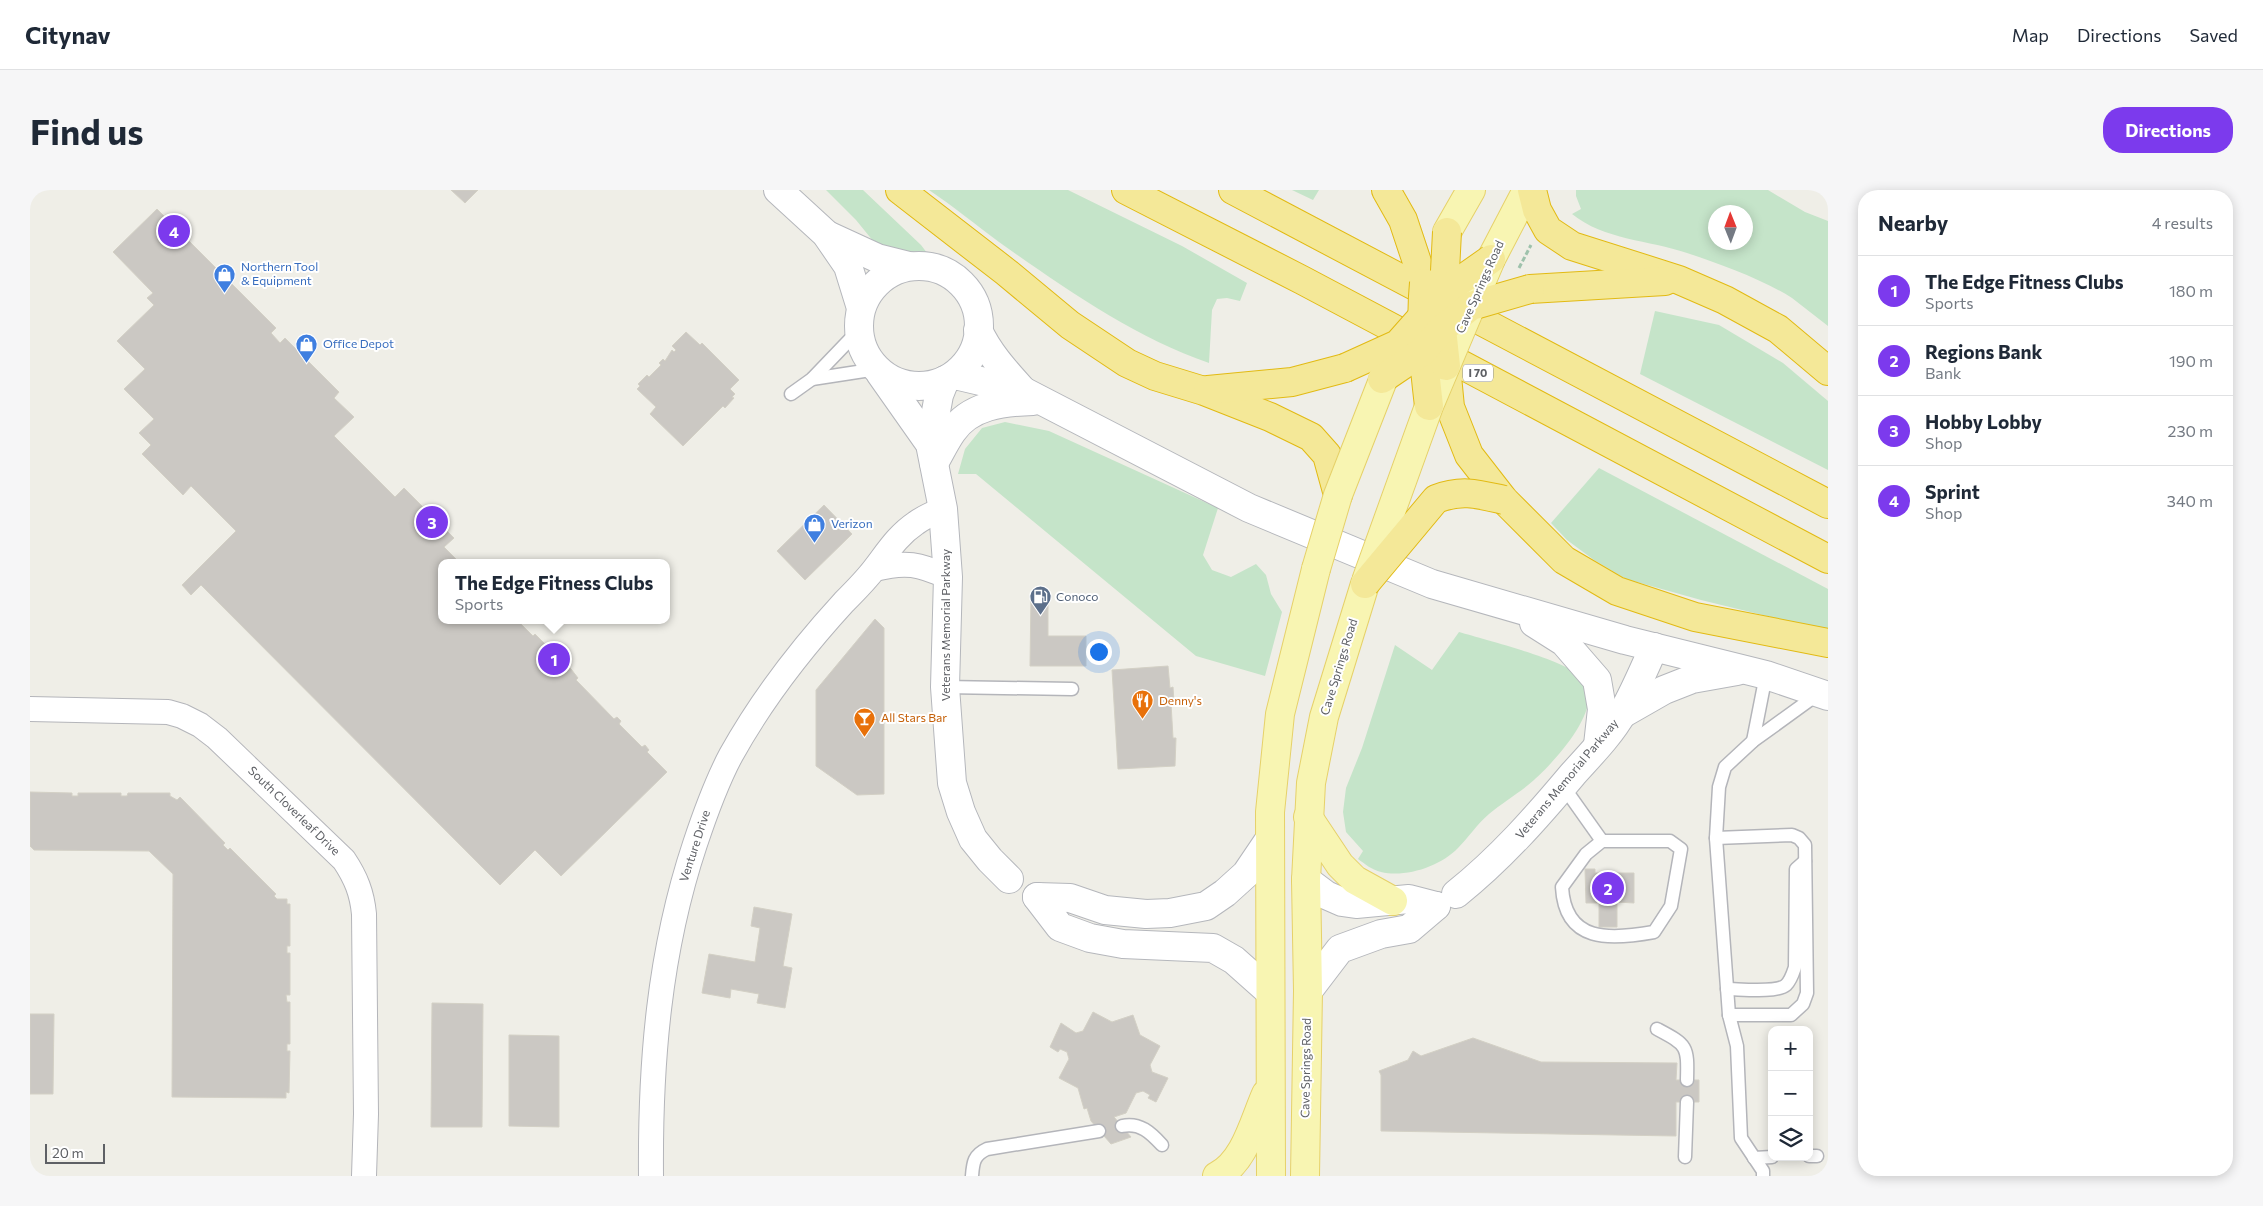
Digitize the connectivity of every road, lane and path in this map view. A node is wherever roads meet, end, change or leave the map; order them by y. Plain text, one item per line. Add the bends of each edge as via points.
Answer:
1 (778, 190) edge
2 (900, 190) edge
3 (1126, 190) edge
4 (1233, 190) edge
5 (1386, 190) edge
6 (1471, 190) edge
7 (1526, 190) edge
8 (1532, 190) edge
9 (1447, 232) joint
10 (826, 234) junction
11 (1532, 244) dead end
12 (1491, 259) junction
13 (910, 266) junction
14 (1679, 280) junction
15 (1522, 282) junction
16 (1434, 288) junction
17 (1471, 306) junction
18 (860, 319) junction
19 (1432, 323) junction
20 (978, 330) junction
21 (1410, 348) junction
22 (1446, 366) junction
23 (878, 371) junction
24 (1828, 371) edge
25 (950, 377) junction
26 (812, 379) junction
27 (1204, 391) junction
28 (791, 394) dead end
29 (1032, 396) junction
30 (1428, 406) junction
31 (932, 454) junction
32 (1338, 495) junction
33 (1504, 500) junction
34 (1828, 504) edge
35 (943, 509) junction
36 (1828, 559) edge
37 (875, 568) junction
38 (948, 578) junction
39 (1365, 584) junction
40 (1510, 607) junction
41 (1828, 643) edge
42 (1654, 647) junction
43 (1756, 672) junction
44 (945, 687) junction
45 (1072, 688) dead end
46 (1823, 695) edge
47 (30, 709) edge
48 (1622, 714) junction
49 (1753, 741) junction
50 (1598, 745) junction
51 (1563, 786) junction
52 (1308, 817) junction
53 (1716, 838) junction
54 (1269, 840) junction
55 (1602, 841) junction
56 (1805, 861) junction
57 (1009, 879) dead end
58 (1306, 880) junction
59 (1456, 894) dead end
60 (1393, 902) junction
61 (1727, 989) junction
62 (1308, 991) junction
63 (1270, 992) junction
64 (1729, 1015) junction
65 (1657, 1029) dead end
66 (1688, 1080) dead end
67 (1270, 1083) junction
68 (1687, 1102) dead end
69 (1122, 1126) dead end
70 (1099, 1131) dead end
71 (1162, 1145) dead end
72 (1685, 1156) dead end
73 (1768, 1157) edge
74 (1754, 1158) junction
75 (364, 1176) edge
76 (651, 1176) edge
77 (972, 1176) edge
78 (1217, 1176) edge
79 (1271, 1176) edge
80 (1305, 1176) edge
81 (1763, 1176) edge

1 - 10 main road
2 - 27 highway via 1090,339 1127,363 1155,376
3 - 36 highway, I 70
4 - 34 highway
5 - 16 highway
6 - 9 main road
7 - 12 main road, Cave Springs Road
8 - 14 highway via 1537,210 1548,230 1572,246
9 - 16 highway, bridge
10 - 13 main road via 877,258
10 - 18 main road via 848,266
11 - 15 path
12 - 16 highway, bridge
12 - 17 main road, Cave Springs Road, bridge
13 - 18 main road via 890,272 874,285
13 - 20 main road via 930,266 949,273 964,286 975,303
14 - 15 highway
14 - 24 highway via 1778,329
15 - 17 highway, bridge
16 - 19 highway, bridge
16 - 21 main road, bridge
17 - 19 highway, bridge
17 - 22 main road, Cave Springs Road, bridge
18 - 23 main road via 860,340 867,358
18 - 26 lane
19 - 21 highway, bridge
19 - 22 highway, bridge
20 - 25 main road via 977,343 969,361
20 - 29 main road via 999,365
21 - 27 highway, bridge via 1292,382
21 - 30 highway, bridge
21 - 32 main road, bridge via 1382,379
22 - 30 main road, Cave Springs Road, bridge
22 - 33 highway, bridge via 1450,407 1469,455
23 - 25 main road via 898,383 917,386 937,384
23 - 26 lane
23 - 31 main road, Veterans Memorial Parkway
25 - 29 main road
25 - 31 main road, Veterans Memorial Parkway via 939,395
26 - 28 lane
27 - 32 highway via 1311,437 1327,455
29 - 31 main road via 977,410 952,430
29 - 40 main road via 1274,520 1432,584
30 - 39 main road, Cave Springs Road, bridge
31 - 35 main road, Veterans Memorial Parkway
32 - 54 main road, bridge via 1280,714 1274,751
33 - 39 highway, bridge via 1469,493 1453,493 1436,499
33 - 41 highway via 1564,560 1617,591 1695,617
35 - 37 street, Venture Drive via 916,522 899,537
35 - 38 main road, Veterans Memorial Parkway
37 - 38 street via 896,563 913,564
37 - 76 street, Venture Drive via 803,648 765,699 731,755 705,813 683,879 656,1019 651,1078
38 - 44 main road, Veterans Memorial Parkway
39 - 52 main road, Cave Springs Road via 1324,717
40 - 42 main road
40 - 50 main road via 1564,642 1596,680 1602,709
42 - 43 main road
42 - 48 main road, Veterans Memorial Parkway
43 - 46 main road
43 - 48 main road via 1692,679 1664,690
43 - 49 lane
44 - 45 lane
44 - 57 main road, Veterans Memorial Parkway via 952,783 961,812 973,839
46 - 49 lane
47 - 75 street, South Cloverleaf Drive via 146,710 182,716 217,738 344,860 362,894 364,914
48 - 50 main road, Veterans Memorial Parkway
49 - 53 lane via 1725,767 1719,787
50 - 51 main road, Veterans Memorial Parkway
51 - 55 lane
51 - 59 main road, Veterans Memorial Parkway via 1487,869
52 - 58 main road, Cave Springs Road
52 - 60 main road via 1340,865 1355,880
53 - 56 lane via 1792,835 1805,845
53 - 61 lane
54 - 63 main road
54 - 63 main road via 1246,874 1206,906 1170,913 1138,914 1105,910 1070,898 1037,897 1060,927 1090,938 1123,944 1213,948 1234,960
55 - 55 lane via 1670,841 1681,849 1672,906 1654,932 1608,937 1572,923 1563,902 1562,887 1586,854
56 - 61 lane via 1796,869 1795,967 1790,979 1776,990
56 - 64 lane via 1807,993 1803,1004 1791,1015
58 - 60 main road via 1342,902
58 - 62 main road, Cave Springs Road
60 - 62 main road via 1409,899 1436,906 1409,929 1381,934 1340,949
61 - 64 lane
62 - 80 main road, Cave Springs Road
63 - 67 main road
64 - 74 lane via 1737,1046 1741,1138
65 - 66 lane via 1682,1043 1688,1057
67 - 78 main road via 1242,1150
67 - 79 main road
68 - 72 lane
69 - 71 lane via 1149,1130
70 - 77 lane via 987,1149 976,1156
73 - 74 lane
74 - 81 lane

